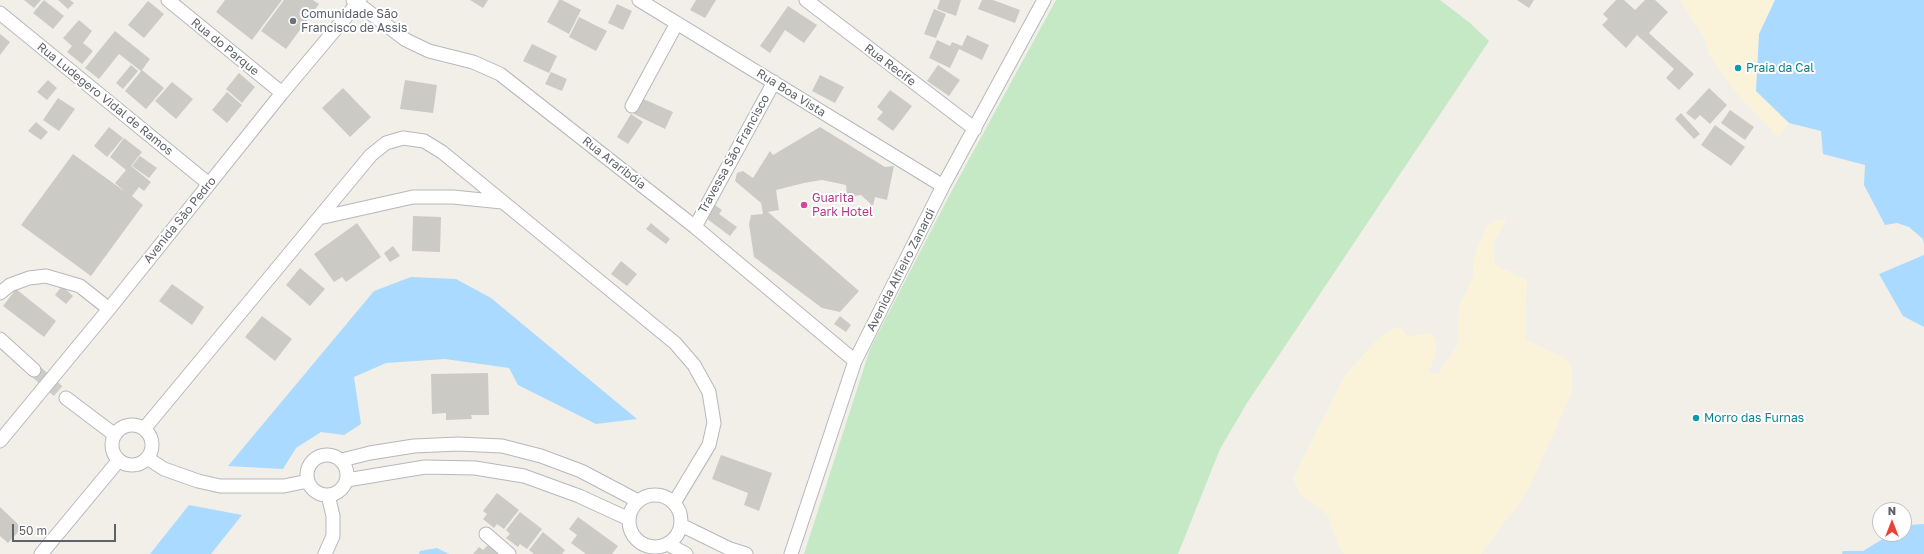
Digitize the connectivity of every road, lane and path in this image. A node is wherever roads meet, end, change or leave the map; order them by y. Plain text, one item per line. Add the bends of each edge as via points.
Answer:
1 (168, 0) edge
2 (639, 0) edge
3 (806, 0) edge
4 (1044, 0) edge
5 (357, 1) edge
6 (0, 13) edge
7 (677, 23) junction
8 (774, 82) junction
9 (282, 93) junction
10 (632, 106) dead end
11 (975, 129) junction
12 (209, 184) junction
13 (943, 186) junction
14 (502, 202) junction
15 (319, 218) junction
16 (694, 226) junction
17 (0, 293) edge
18 (109, 309) junction
19 (0, 339) edge
20 (855, 361) junction
21 (34, 370) tunnel mouth
22 (66, 398) tunnel mouth
23 (144, 429) junction
24 (115, 435) junction
25 (0, 441) edge
26 (147, 458) junction
27 (119, 460) junction
28 (342, 460) junction
29 (347, 480) junction
30 (308, 481) junction
31 (328, 495) junction
32 (638, 501) junction
33 (674, 503) junction
34 (629, 519) junction
35 (681, 525) junction
36 (486, 534) dead end
37 (668, 544) junction
38 (41, 554) edge
39 (325, 554) edge
40 (509, 554) edge
41 (686, 554) edge
42 (746, 554) edge
43 (791, 554) edge

1 - 9 street, Rua do Parque
2 - 7 street, Rua Boa Vista
3 - 11 street, Rua Recife
4 - 11 street, Avenida Alfieiro Zanardi
5 - 9 street, Avenida São Pedro
5 - 16 street, Rua Araribóia via 406,40 429,51 473,62 500,74
6 - 12 street, Rua Ludegero Vidal de Ramos
7 - 8 street, Rua Boa Vista
7 - 10 street
8 - 13 street, Rua Boa Vista
8 - 16 street, Travessa São Francisco
9 - 12 street, Avenida São Pedro
11 - 13 street, Avenida Alfieiro Zanardi
12 - 18 street, Avenida São Pedro
13 - 20 street, Avenida Alfieiro Zanardi
14 - 15 street via 453,197 413,197
14 - 15 street via 442,152 424,141 403,138 386,143 371,155
14 - 33 street via 675,343 694,365 709,392 714,423 710,445
15 - 23 street
16 - 20 street, Rua Araribóia
17 - 18 street via 10,285 29,278 46,276 80,286
18 - 25 street, Avenida São Pedro
19 - 21 street
20 - 43 street, Avenida Alfieiro Zanardi
22 - 24 street
23 - 24 street via 132,425 125,426
23 - 26 street via 151,440
24 - 27 street via 112,448
26 - 27 street via 136,464
26 - 30 street via 164,469 220,486 284,486
27 - 38 street
28 - 29 street via 347,470
28 - 30 street via 330,455 317,457 308,468
28 - 32 street via 414,446 502,446 541,456 581,471
29 - 31 street via 340,491
29 - 34 street via 425,467 475,468 524,476 579,496
30 - 31 street via 316,491
31 - 39 street via 333,516 333,536
32 - 33 street via 652,495 667,498
32 - 34 street via 633,506
33 - 35 street
34 - 37 street via 632,534 644,545 652,547
35 - 37 street
35 - 42 street
36 - 40 street
37 - 41 street

